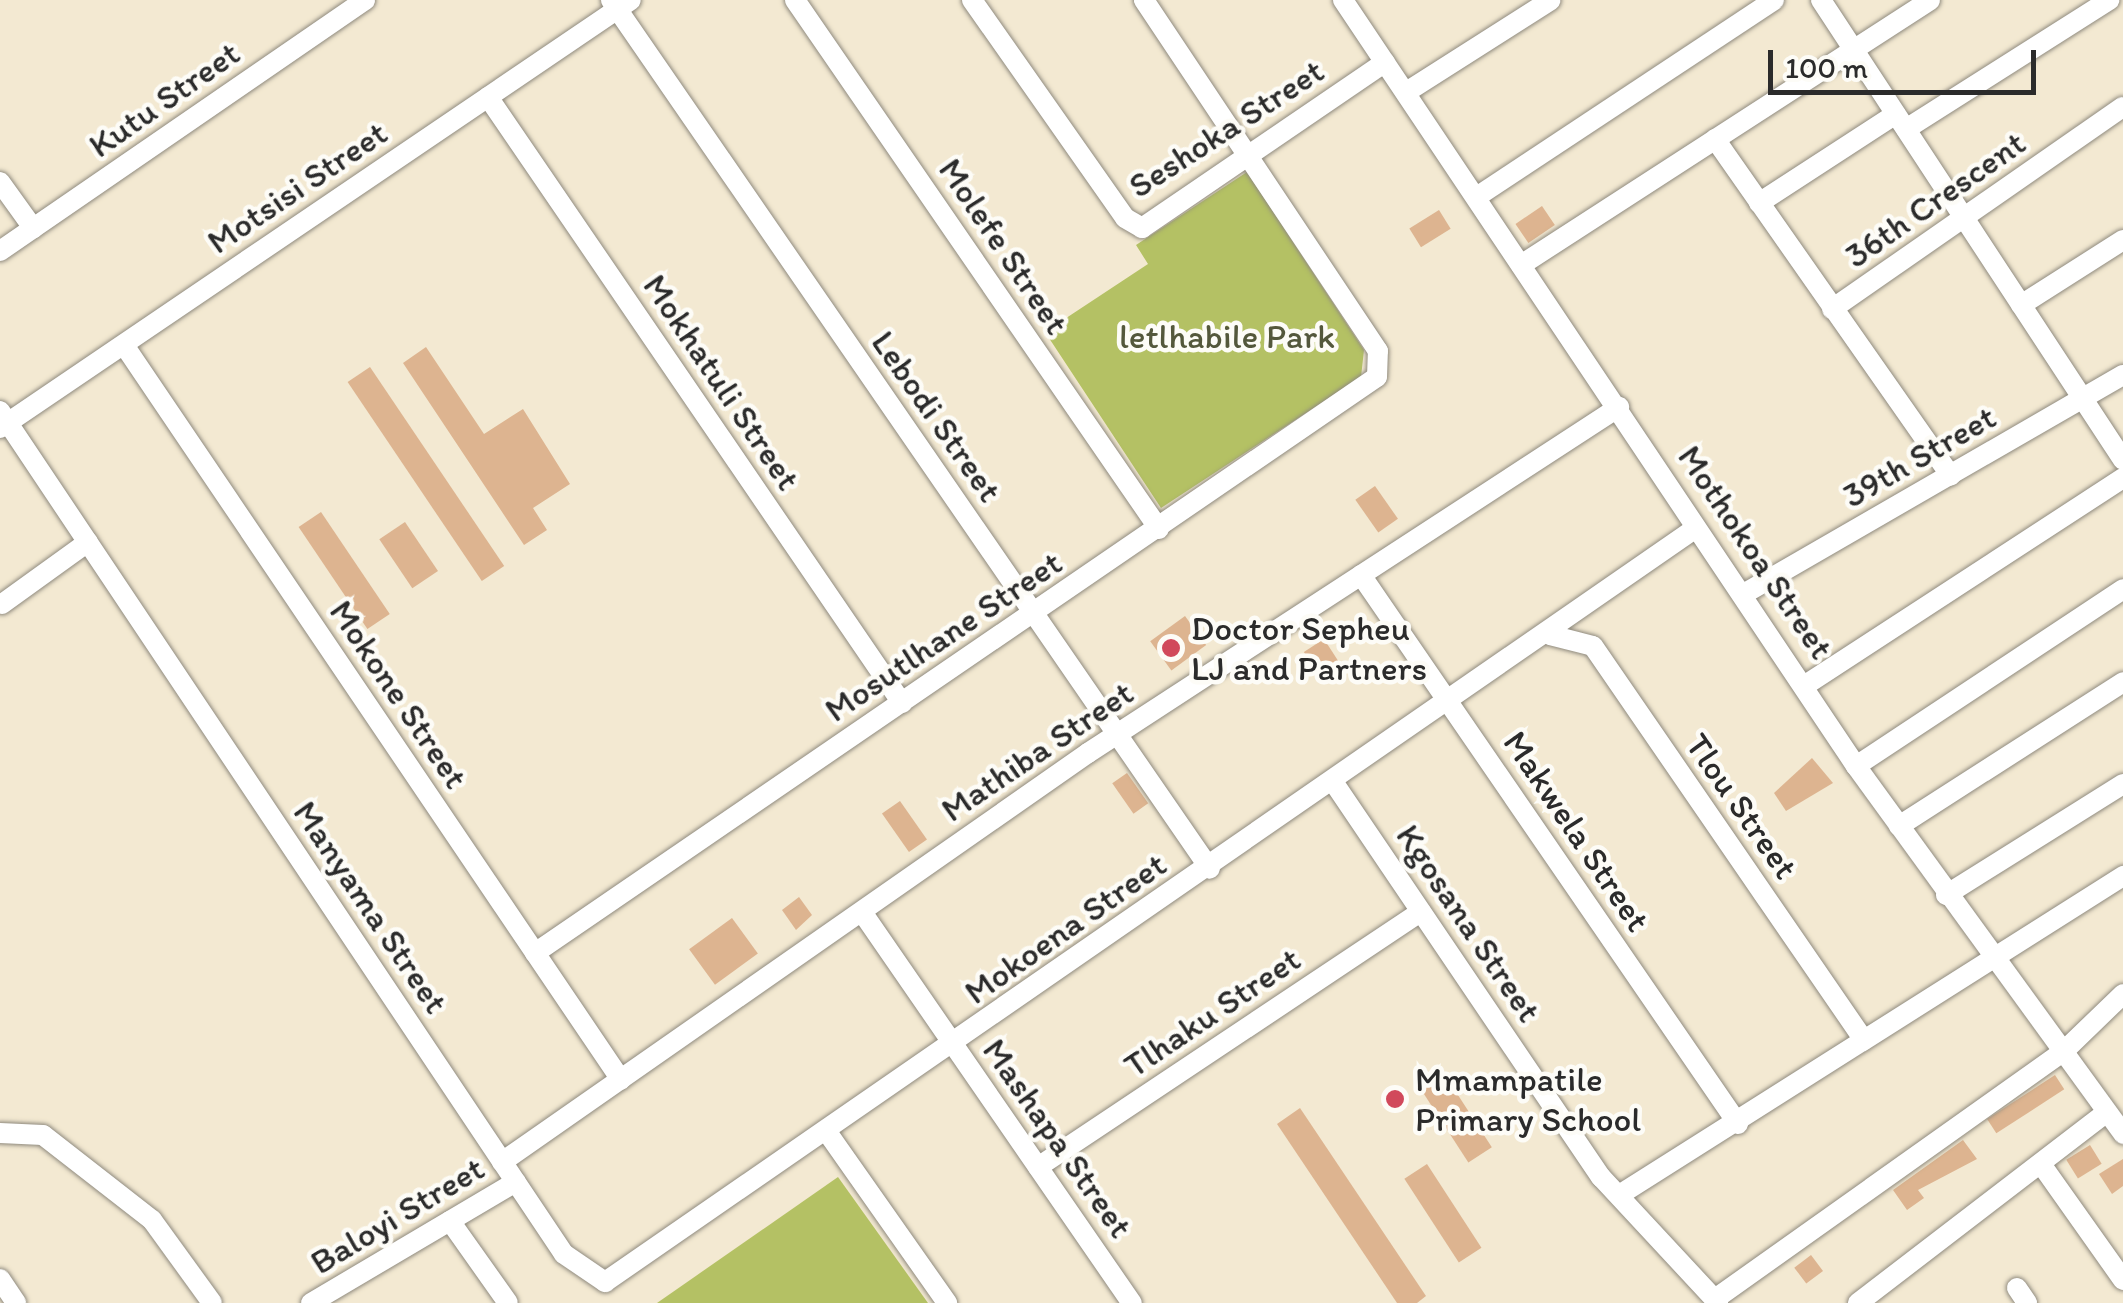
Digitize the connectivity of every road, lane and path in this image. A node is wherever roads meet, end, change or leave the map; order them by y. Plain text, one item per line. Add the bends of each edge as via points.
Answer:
1 (365, 0) edge
2 (796, 0) edge
3 (972, 0) edge
4 (1144, 0) edge
5 (1345, 0) edge
6 (1551, 0) edge
7 (1774, 0) edge
8 (1821, 0) edge
9 (1930, 0) edge
10 (2109, 0) edge
11 (620, 3) edge
12 (1854, 51) junction
13 (1385, 62) junction
14 (1408, 92) junction
15 (488, 97) junction
16 (2123, 107) edge
17 (1901, 122) junction
18 (1715, 139) junction
19 (1246, 155) junction
20 (0, 182) edge
21 (1478, 196) junction
22 (1759, 203) junction
23 (1964, 225) junction
24 (33, 228) junction
25 (2123, 240) edge
26 (0, 251) edge
27 (1521, 265) junction
28 (2021, 305) junction
29 (1832, 309) junction
30 (124, 344) junction
31 (2123, 374) edge
32 (2082, 398) junction
33 (1619, 408) junction
34 (3, 421) edge
35 (2123, 460) edge
36 (1951, 476) junction
37 (2123, 478) edge
38 (1696, 528) junction
39 (1159, 529) junction
40 (88, 542) junction
41 (1361, 575) junction
42 (2123, 589) edge
43 (1747, 592) junction
44 (2, 604) edge
45 (1034, 614) junction
46 (1550, 635) junction
47 (2123, 682) edge
48 (1807, 684) junction
49 (902, 704) junction
50 (1450, 704) junction
51 (1117, 734) junction
52 (1856, 766) junction
53 (1334, 783) junction
54 (2123, 784) edge
55 (1898, 826) junction
56 (1210, 869) junction
57 (2123, 876) edge
58 (1946, 895) junction
59 (862, 912) junction
60 (1422, 912) junction
61 (535, 953) junction
62 (1992, 958) junction
63 (2123, 994) edge
64 (1864, 1040) junction
65 (954, 1045) junction
66 (2063, 1052) junction
67 (620, 1080) junction
68 (1738, 1124) junction
69 (2117, 1124) edge
70 (827, 1132) junction
71 (0, 1133) edge
72 (502, 1162) junction
73 (2041, 1164) junction
74 (1038, 1167) junction
75 (516, 1182) junction
76 (1624, 1192) junction
77 (455, 1218) junction
78 (618, 1276) joint
79 (0, 1279) edge
80 (2123, 1280) edge
81 (1716, 1301) edge
82 (16, 1303) edge
83 (212, 1303) edge
84 (311, 1303) edge
85 (508, 1303) edge
86 (947, 1303) edge
87 (1132, 1303) edge
88 (1858, 1303) edge

1 - 24 street, Kutu Street
2 - 39 street, Molefe Street
3 - 19 street, Seshoka Street via 1133,225 1149,226
4 - 19 street
5 - 13 street, Mothokoa Street
6 - 14 street
7 - 21 street
8 - 12 street
9 - 12 street
10 - 17 street
11 - 15 street, Motsisi Street
11 - 45 street, Lebodi Street
12 - 17 street
12 - 18 street
13 - 14 street, Mothokoa Street
13 - 19 street, Seshoka Street
14 - 21 street, Mothokoa Street
15 - 30 street, Motsisi Street
15 - 49 street, Mokhatuli Street
16 - 23 street, 36th Crescent
17 - 22 street
17 - 23 street
18 - 22 street
18 - 27 street
19 - 39 street, Mosutlhane Street via 1380,367 1368,387
20 - 24 street
21 - 27 street, Mothokoa Street
22 - 29 street
23 - 28 street
23 - 29 street, 36th Crescent
24 - 26 street, Kutu Street
25 - 28 street
27 - 33 street, Mothokoa Street
28 - 32 street
29 - 36 street
30 - 34 street, Motsisi Street
30 - 61 street, Mokone Street
31 - 32 street, 39th Street
32 - 35 street
32 - 36 street, 39th Street
33 - 38 street, Mothokoa Street
33 - 41 street, Mathiba Street
34 - 40 street, Manyama Street
36 - 43 street, 39th Street
37 - 48 street
38 - 43 street, Mothokoa Street
38 - 46 street, Mokoena Street via 1565,612
39 - 45 street, Mosutlhane Street
40 - 44 street
40 - 72 street, Manyama Street
41 - 50 street, Makwela Street
41 - 51 street, Mathiba Street
42 - 52 street
43 - 48 street, Mothokoa Street
45 - 49 street, Mosutlhane Street
45 - 51 street, Lebodi Street
46 - 50 street, Mokoena Street
46 - 64 street, Tlou Street via 1593,646
47 - 55 street
48 - 52 street, Mothokoa Street
49 - 61 street, Mosutlhane Street
50 - 53 street, Mokoena Street
50 - 68 street, Makwela Street
51 - 56 street, Lebodi Street
51 - 59 street, Mathiba Street
52 - 55 street, Mothokoa Street
53 - 56 street, Mokoena Street
53 - 60 street, Kgosana Street
54 - 58 street
55 - 58 street, Mothokoa Street
56 - 65 street, Mokoena Street
57 - 62 street
58 - 62 street, Mothokoa Street
59 - 65 street, Mashapa Street
59 - 67 street, Mathiba Street
60 - 74 street, Tlhaku Street
60 - 76 street, Kgosana Street via 1601,1178
61 - 67 street, Mokone Street
62 - 64 street
62 - 66 street, Mothokoa Street
63 - 66 street
64 - 68 street
65 - 70 street, Mokoena Street
65 - 74 street, Mashapa Street
66 - 69 street, Mothokoa Street
66 - 81 street
67 - 72 street, Mathiba Street
68 - 76 street
69 - 73 street
70 - 78 street, Mokoena Street
70 - 86 street
71 - 83 street via 42,1135 152,1220
72 - 75 street, Manyama Street
73 - 80 street
73 - 88 street
74 - 87 street, Mashapa Street
75 - 77 street, Baloyi Street
75 - 78 street, Manyama Street via 577,1270 605,1282
76 - 81 street, Kgosana Street
77 - 84 street, Baloyi Street
77 - 85 street
79 - 82 street

